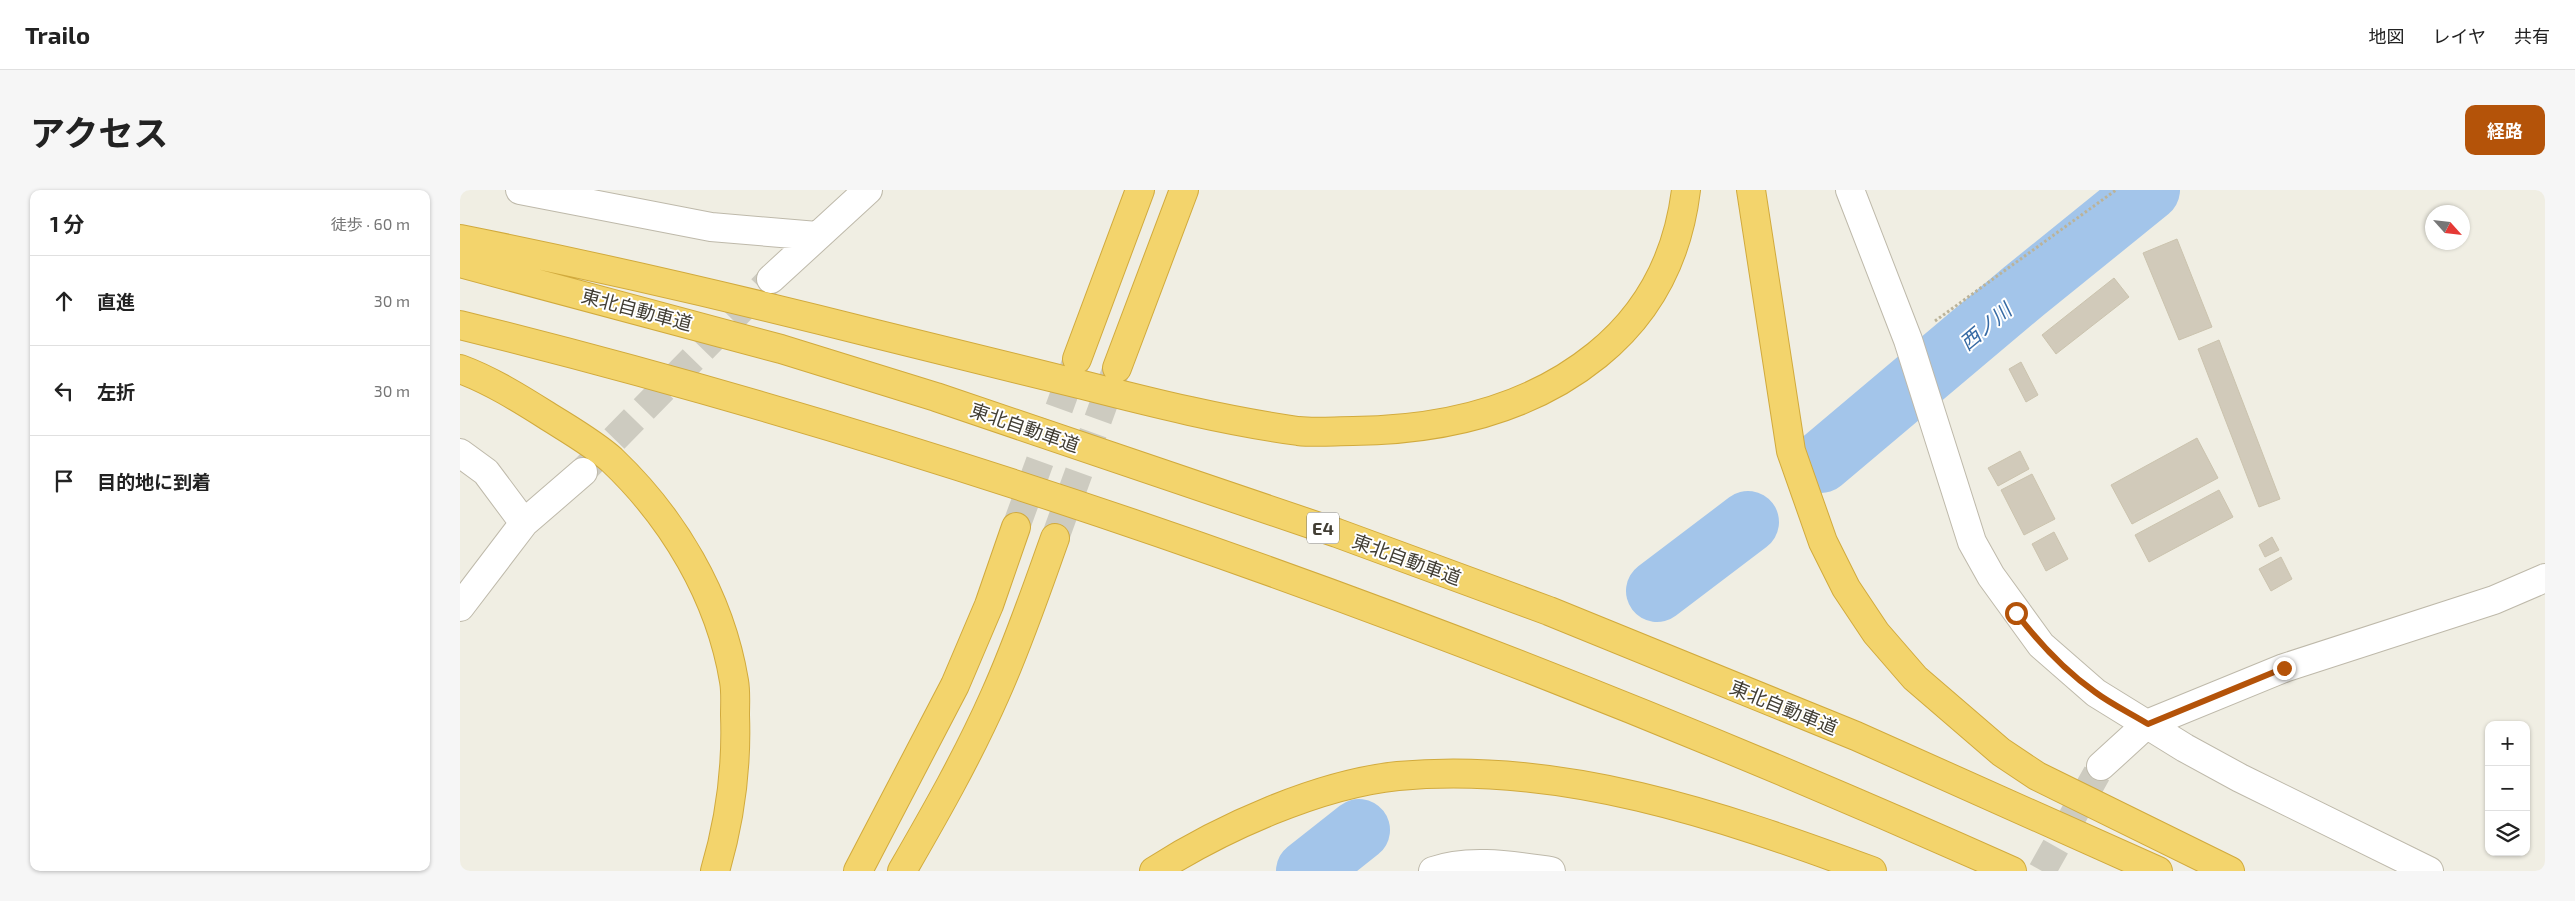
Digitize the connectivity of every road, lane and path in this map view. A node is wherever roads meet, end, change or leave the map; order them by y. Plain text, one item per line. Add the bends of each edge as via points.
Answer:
1 (520, 190) edge
2 (868, 190) edge
3 (1140, 190) edge
4 (1184, 190) edge
5 (1686, 190) edge
6 (1751, 190) edge
7 (1850, 190) edge
8 (2116, 190) edge
9 (817, 236) junction
10 (460, 239) edge
11 (460, 263) edge
12 (771, 278) tunnel mouth
13 (460, 325) edge
14 (1908, 340) junction
15 (1077, 359) tunnel mouth
16 (460, 368) edge
17 (1117, 368) tunnel mouth
18 (460, 453) edge
19 (583, 472) tunnel mouth
20 (524, 523) junction
21 (1016, 527) tunnel mouth
22 (1055, 538) tunnel mouth
23 (2545, 578) edge
24 (460, 607) edge
25 (2148, 724) junction
26 (2101, 766) tunnel mouth
27 (714, 871) edge
28 (858, 871) edge
29 (902, 871) edge
30 (1154, 871) edge
31 (1433, 871) edge
32 (1551, 871) edge
33 (1872, 871) edge
34 (2012, 871) edge
35 (2158, 871) edge
36 (2230, 871) edge
37 (2429, 871) edge

1 - 9 street via 711,227
2 - 9 street
3 - 15 highway
4 - 17 highway
5 - 10 highway via 1682,220 1668,264 1646,301 1616,339 1582,367 1533,396 1477,417 1423,427 1371,431 1301,431 1151,402 796,314
6 - 36 highway via 1791,451 1823,542 1846,588 1876,633 1915,678 2001,752 2037,776
7 - 14 street
8 - 14 path
9 - 12 street
11 - 35 highway, 東北自動車道 / E4 via 781,349 936,396 1337,533 1549,610 1847,732
13 - 34 highway via 764,405 980,472 1287,577 1504,658 1831,790
14 - 25 street via 1972,542 1991,576 2041,645 2070,673 2096,693
16 - 27 highway via 518,397 610,458 645,494 675,534 701,578 721,628 734,682 733,788 724,840
18 - 20 street via 486,472
19 - 20 street
20 - 24 street
21 - 28 highway via 956,685
22 - 29 highway via 994,697
23 - 25 street via 2494,600 2284,668
25 - 26 street
25 - 37 street via 2240,778
30 - 33 highway via 1228,828 1344,787 1397,776 1494,774 1557,780 1682,807
31 - 32 street via 1466,865 1516,866

